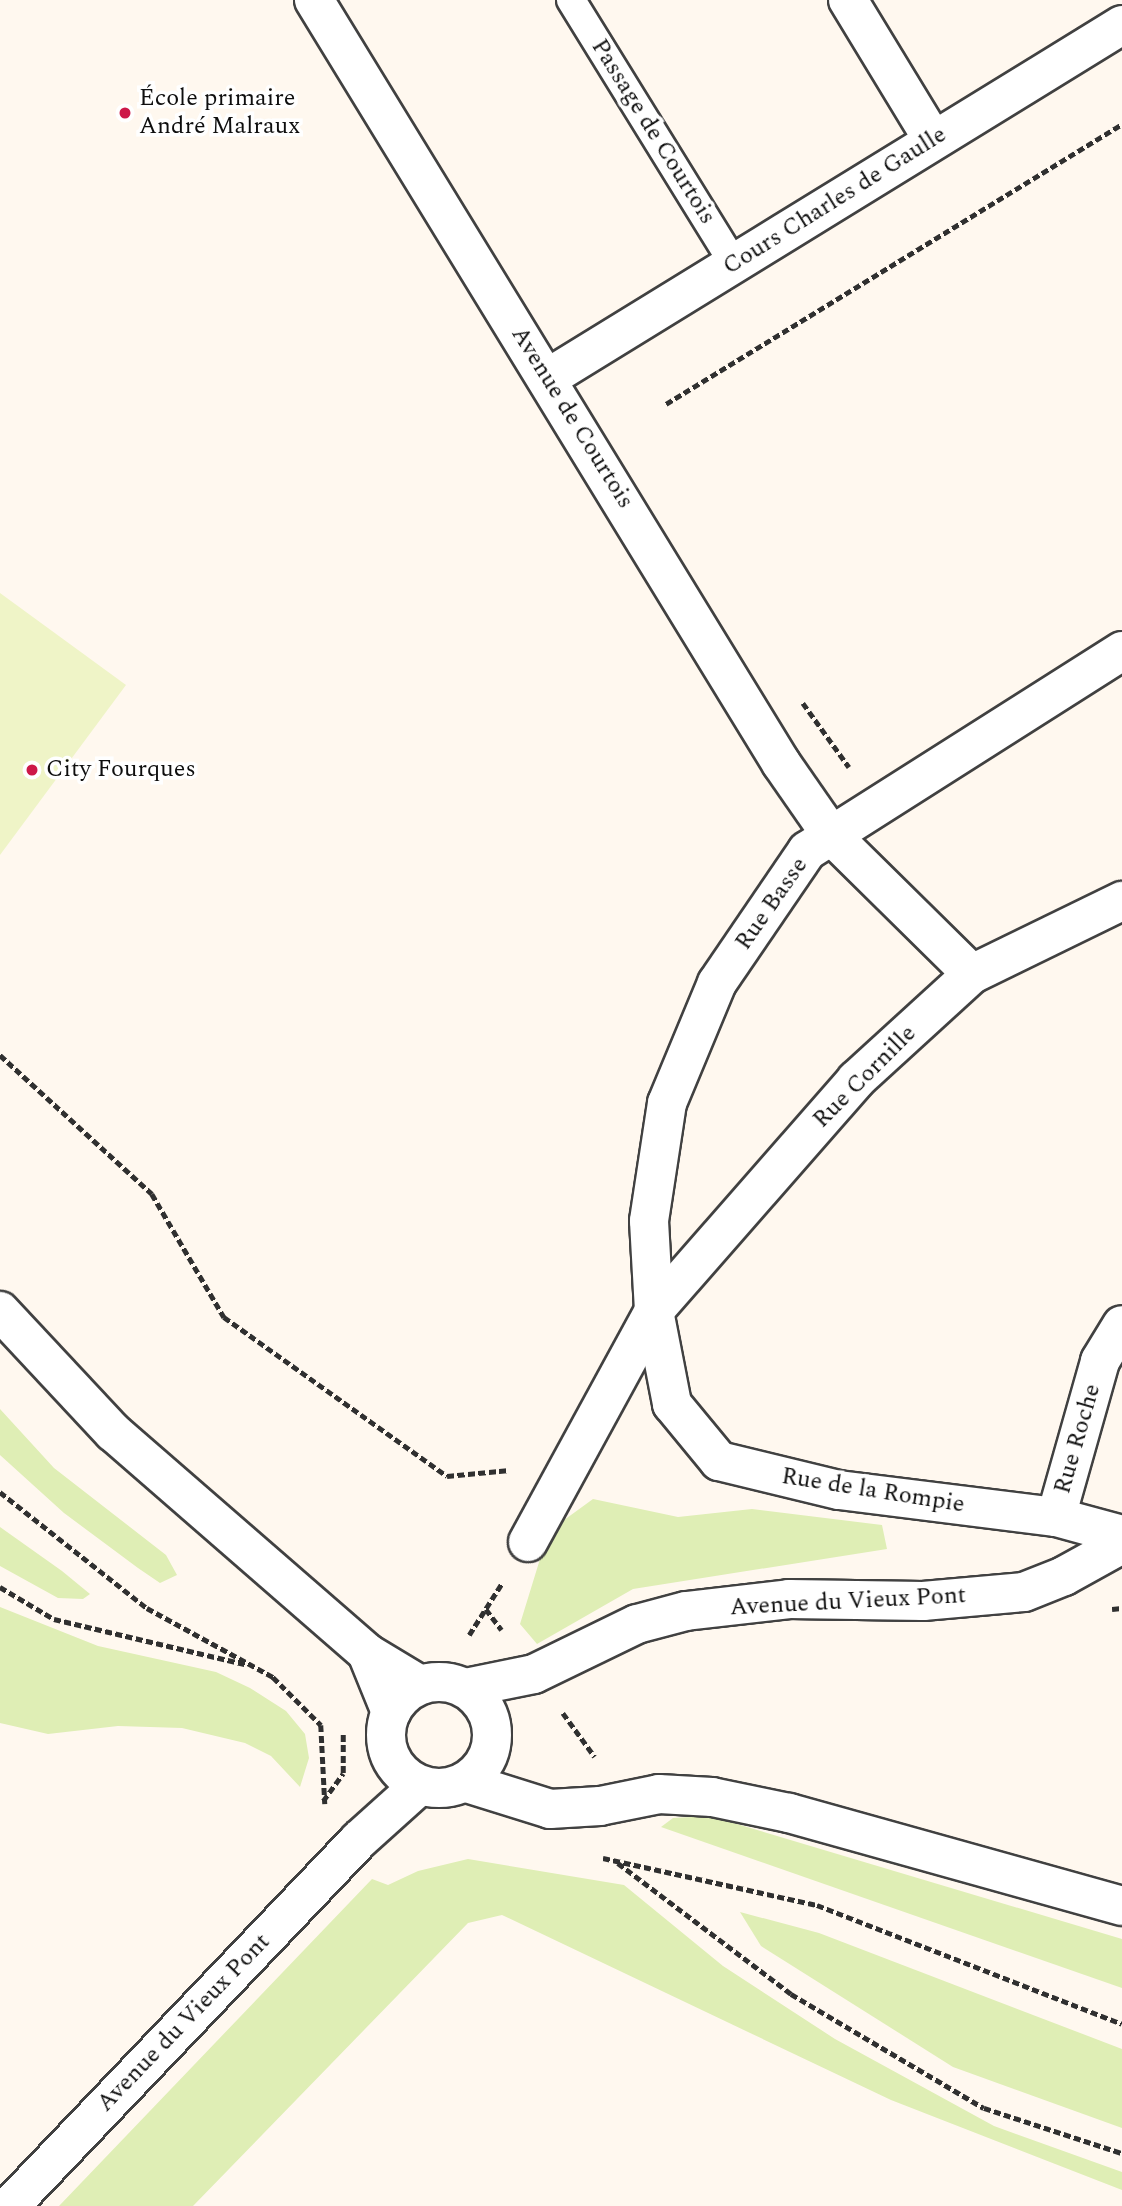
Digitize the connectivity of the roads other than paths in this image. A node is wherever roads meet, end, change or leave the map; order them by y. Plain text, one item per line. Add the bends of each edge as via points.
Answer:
1 (314, 0) edge
2 (571, 0) edge
3 (848, 0) edge
4 (1122, 24) edge
5 (933, 140) junction
6 (734, 264) junction
7 (548, 379) junction
8 (1122, 651) edge
9 (831, 835) junction
10 (1122, 901) edge
11 (972, 974) junction
12 (0, 1311) edge
13 (654, 1311) junction
14 (1122, 1325) edge
15 (1056, 1517) junction
16 (1122, 1535) edge
17 (528, 1542) road end
18 (1122, 1544) edge
19 (367, 1653) junction
20 (534, 1674) junction
21 (420, 1685) junction
22 (465, 1688) junction
23 (391, 1712) junction
24 (481, 1754) junction
25 (407, 1774) junction
26 (1122, 1906) edge
27 (10, 2206) edge

1 - 7 street, Avenue de Courtois
2 - 6 lane, Passage de Courtois
3 - 5 street
4 - 5 street, Cours Charles de Gaulle
5 - 6 street, Cours Charles de Gaulle
6 - 7 street, Cours Charles de Gaulle
7 - 9 street, Avenue de Courtois via 781,763
8 - 9 street, Rue Basse
9 - 11 street, Avenue de Courtois
9 - 13 street, Rue Basse via 807,851 717,984 667,1103 649,1221
10 - 11 street, Rue Cornille
11 - 13 street, Rue Cornille via 856,1080
12 - 19 street via 113,1432
13 - 15 street, Rue de la Rompie via 671,1404 719,1461 839,1490
13 - 17 street
14 - 15 street, Rue Roche via 1100,1361
15 - 16 street, Rue de la Rompie
18 - 20 street, Avenue du Vieux Pont via 1024,1592 923,1601 789,1600 686,1611 638,1624
19 - 21 street
19 - 23 street
20 - 22 street, Avenue du Vieux Pont
20 - 24 street, Avenue du Vieux Pont
21 - 22 street, Avenue du Vieux Pont via 448,1682
21 - 23 street via 402,1696
22 - 24 street via 481,1703
23 - 25 street via 386,1729
24 - 25 street via 450,1787
24 - 26 street via 520,1801 551,1809 600,1806 659,1794 712,1797 789,1813
25 - 27 street, Avenue du Vieux Pont via 359,1840

